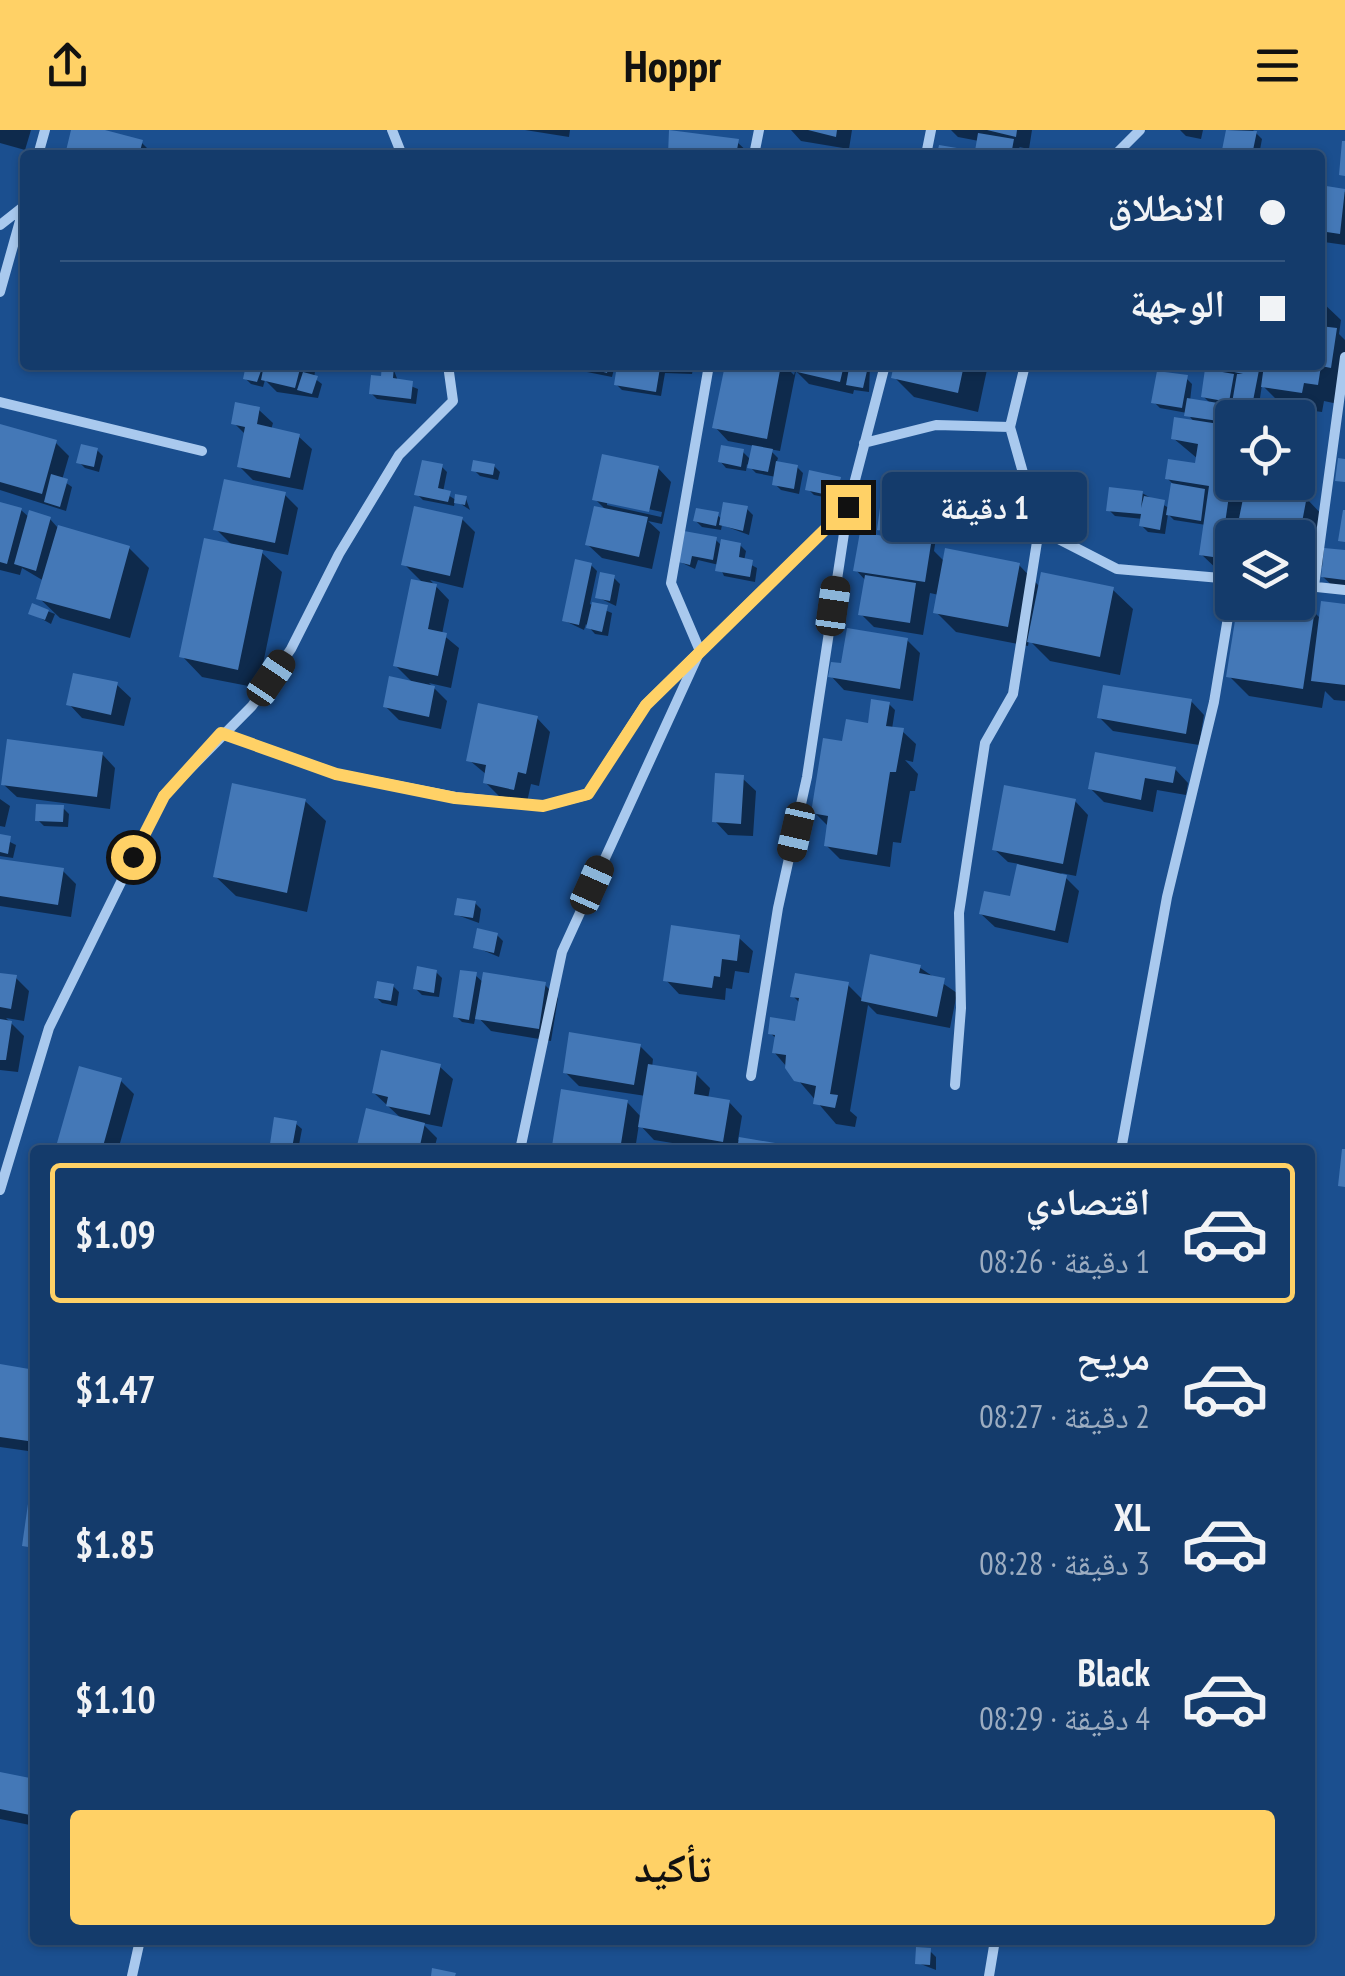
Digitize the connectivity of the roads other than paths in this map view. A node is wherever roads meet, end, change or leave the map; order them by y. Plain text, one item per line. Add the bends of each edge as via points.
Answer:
1 (1140, 130) edge
2 (1120, 150) edge
3 (20, 208) edge
4 (20, 220) edge
5 (0, 225) edge
6 (0, 292) edge
7 (1345, 357) edge
8 (449, 370) edge
9 (707, 370) edge
10 (884, 370) edge
11 (1024, 370) edge
12 (0, 402) edge
13 (1010, 426) junction
14 (864, 442) junction
15 (202, 450) dead end
16 (848, 507) junction
17 (1039, 529) junction
18 (1215, 578) edge
19 (1315, 579) edge
20 (1315, 586) edge
21 (1345, 590) edge
22 (1228, 620) edge
23 (700, 651) junction
24 (221, 733) junction
25 (751, 1076) dead end
26 (956, 1085) dead end
27 (521, 1145) edge
28 (1122, 1145) edge
29 (0, 1190) edge
30 (139, 1945) edge
31 (994, 1945) edge
32 (132, 1976) edge
33 (989, 1976) edge

1 - 2 street
3 - 5 street
4 - 6 street
7 - 19 street
8 - 24 street via 452,401 399,456 290,650 252,706
9 - 23 street via 671,583
10 - 14 street
11 - 13 street
12 - 15 street
13 - 14 street via 936,425
13 - 17 street
14 - 16 street
16 - 23 street
16 - 25 street
17 - 18 street via 1117,569
17 - 26 street via 1012,694 985,743 959,913
20 - 21 street
22 - 28 street via 1166,898
23 - 24 street via 646,705 588,794 543,806 455,798 336,774
23 - 27 street via 562,952
24 - 29 street via 164,796 102,918 50,1028
30 - 32 street
31 - 33 street

